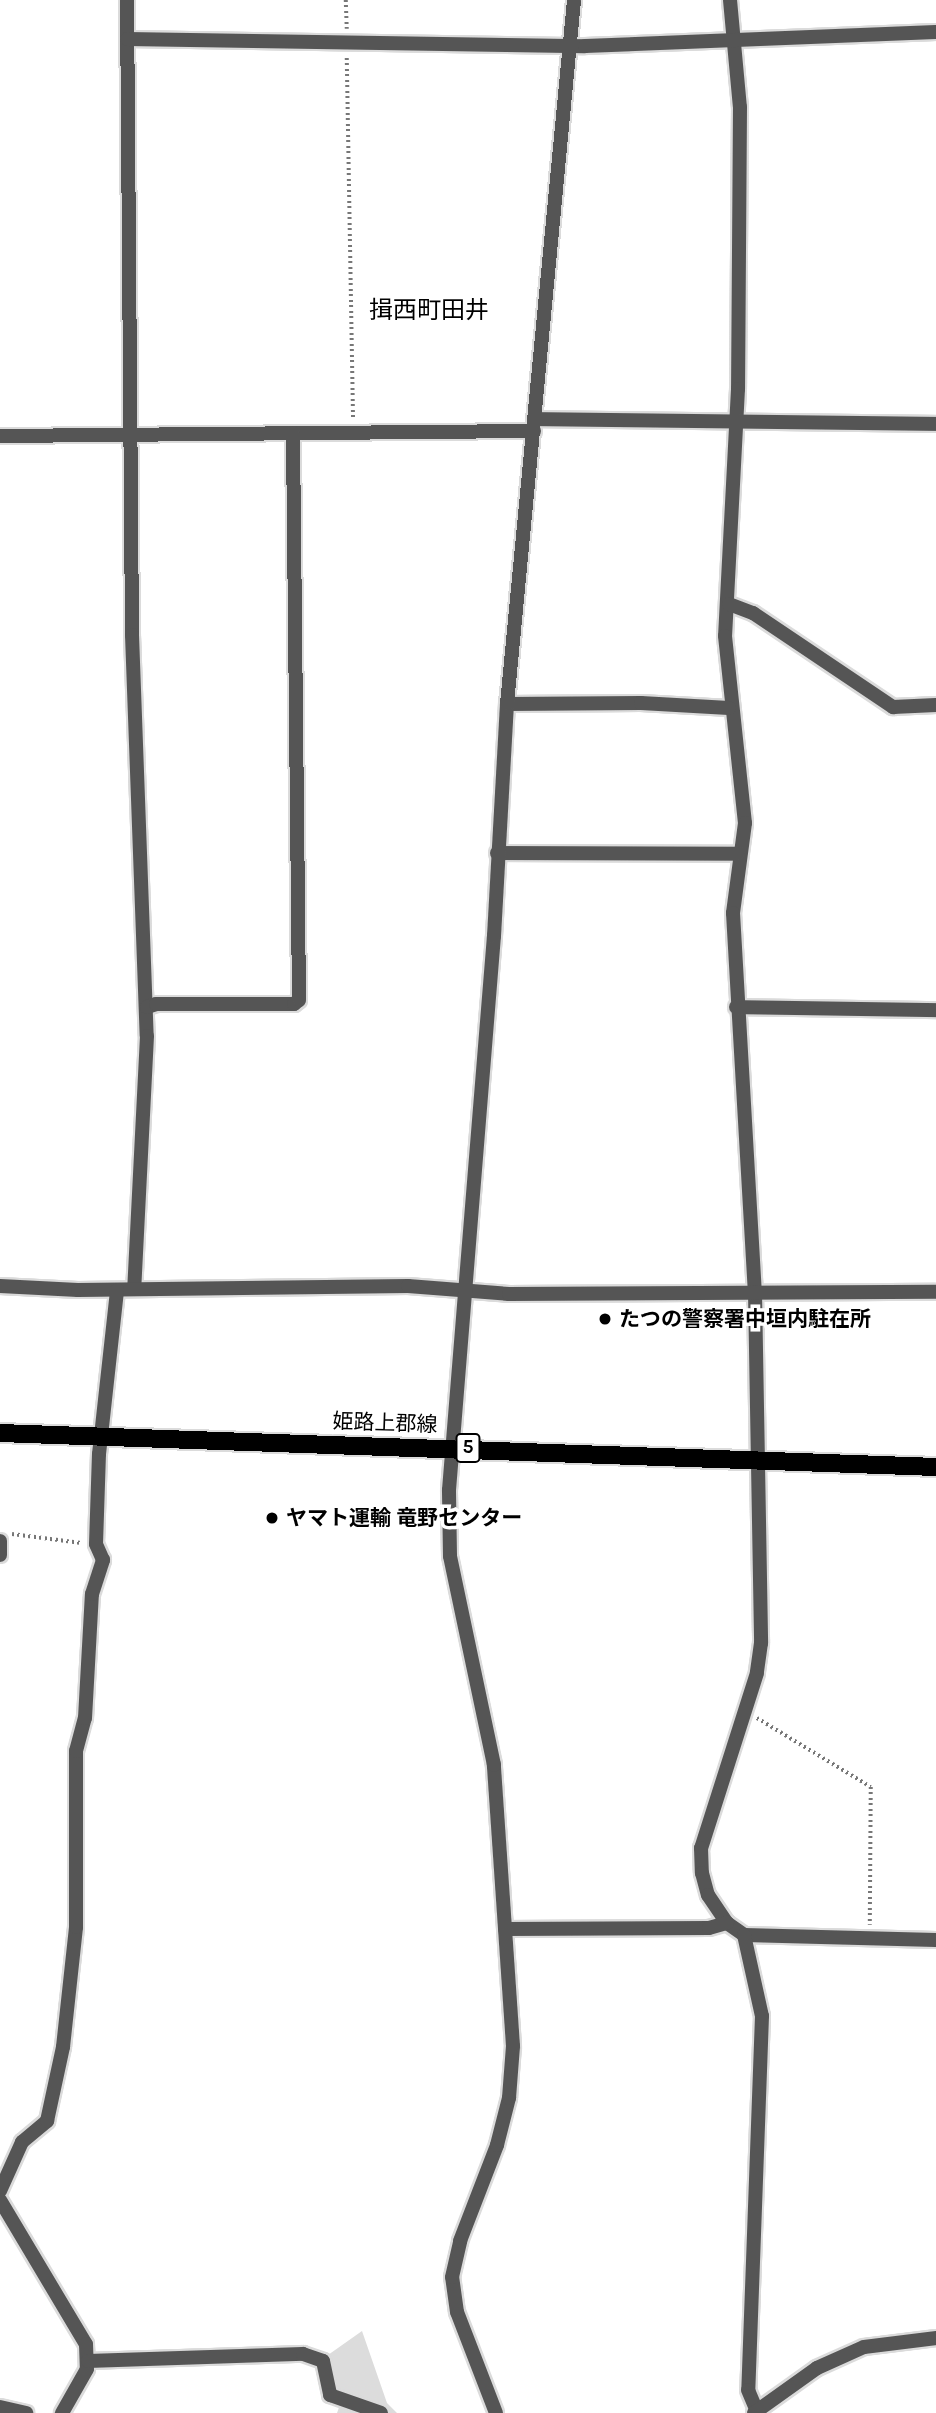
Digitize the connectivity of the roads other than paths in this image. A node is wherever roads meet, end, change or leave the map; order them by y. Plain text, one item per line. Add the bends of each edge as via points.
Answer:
1 (127, 0) edge
2 (574, 0) edge
3 (730, 0) edge
4 (936, 32) edge
5 (127, 40) junction
6 (734, 42) junction
7 (570, 45) junction
8 (936, 424) edge
9 (535, 425) junction
10 (736, 425) junction
11 (293, 433) junction
12 (131, 435) junction
13 (0, 436) edge
14 (729, 604) junction
15 (507, 704) junction
16 (936, 705) edge
17 (729, 708) junction
18 (497, 853) junction
19 (738, 853) junction
20 (147, 1007) junction
21 (736, 1007) junction
22 (936, 1010) edge
23 (0, 1286) edge
24 (134, 1289) junction
25 (117, 1290) junction
26 (755, 1292) junction
27 (936, 1292) edge
28 (465, 1293) junction
29 (0, 1433) edge
30 (101, 1436) junction
31 (452, 1448) junction
32 (759, 1461) junction
33 (936, 1467) edge
34 (2, 1537) edge
35 (0, 1555) edge
36 (727, 1923) junction
37 (505, 1929) junction
38 (744, 1935) junction
39 (936, 1940) edge
40 (0, 2191) edge
41 (0, 2200) edge
42 (936, 2338) edge
43 (88, 2361) junction
44 (0, 2407) edge
45 (756, 2412) edge
46 (26, 2413) edge
47 (62, 2413) edge
48 (381, 2413) edge
49 (496, 2413) edge

1 - 5 street
2 - 7 street
3 - 6 street
4 - 6 street
5 - 7 street
5 - 12 street
6 - 7 street
6 - 10 street via 740,107
7 - 9 street
8 - 10 street
9 - 10 street
9 - 11 street
9 - 15 street
10 - 14 street
11 - 12 street
11 - 20 street via 299,1000 294,1004
12 - 13 street
12 - 20 street via 135,780 145,902
14 - 16 street via 753,613 893,707
14 - 17 street via 725,636
15 - 17 street
15 - 18 street
17 - 19 street via 745,823
18 - 19 street
18 - 28 street
19 - 21 street via 733,913
20 - 24 street
21 - 22 street
21 - 26 street
23 - 25 street
24 - 25 street
24 - 28 street via 382,1286
25 - 30 street
26 - 27 street
26 - 28 street
26 - 32 street
28 - 31 street
29 - 30 main road, 姫路上郡線 / 5
30 - 31 main road, 姫路上郡線 / 5
30 - 40 street via 96,1544 103,1560 92,1594 85,1718 76,1751 76,1927 64,2047 47,2121 22,2142
31 - 32 main road, 姫路上郡線 / 5
31 - 37 street via 450,1556 494,1765
32 - 33 main road, 姫路上郡線 / 5
32 - 36 street via 761,1643 746,1712 701,1848 708,1895
34 - 35 street
36 - 37 street via 709,1928
36 - 38 street
37 - 49 street via 513,2046 509,2098 452,2277 457,2312
38 - 39 street
38 - 45 street via 762,2017 748,2390
41 - 43 street via 77,2322
42 - 45 street via 863,2347 817,2368
43 - 47 street
43 - 48 street via 303,2354 323,2361 330,2395
44 - 46 street

